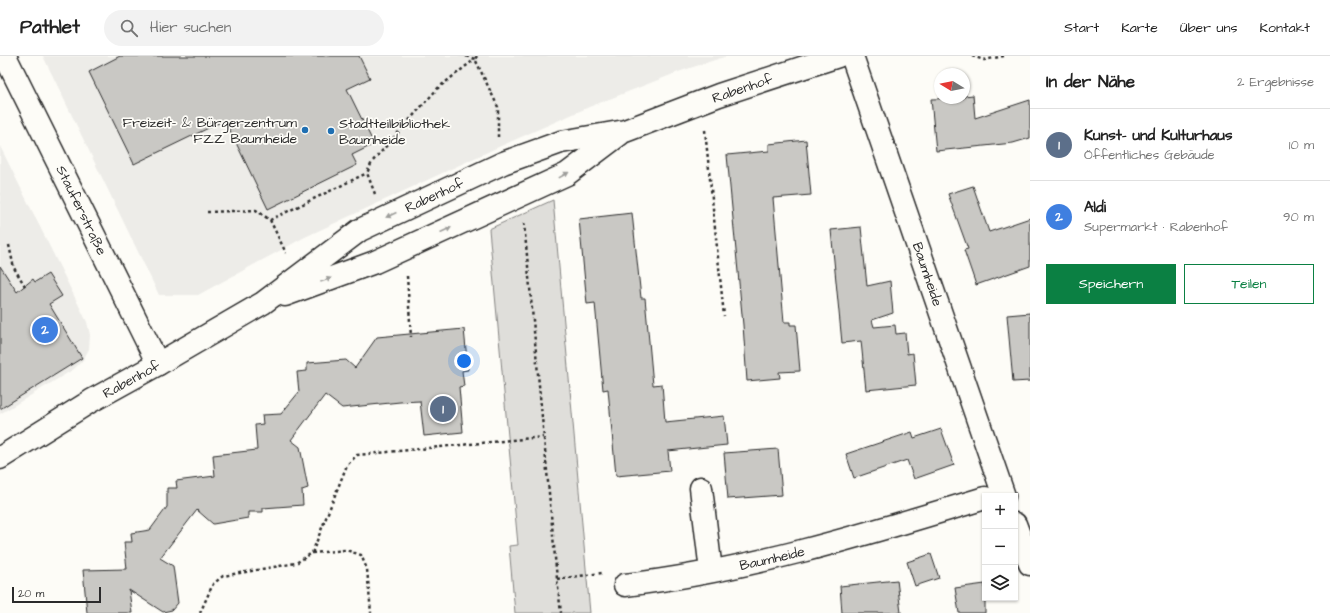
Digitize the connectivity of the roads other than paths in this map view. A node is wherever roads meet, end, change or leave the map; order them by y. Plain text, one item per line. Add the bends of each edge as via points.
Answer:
1 (5, 56) edge
2 (838, 56) edge
3 (852, 56) edge
4 (625, 131) junction
5 (263, 303) junction
6 (158, 364) junction
7 (0, 458) edge
8 (701, 488) dead end
9 (995, 493) edge
10 (982, 500) edge
11 (1017, 529) edge
12 (1030, 564) edge
13 (711, 571) junction
14 (624, 586) road end

1 - 6 street, Stauferstraße
2 - 4 street, Rabenhof via 719,94
3 - 9 street, Baumheide
5 -> 4 street, Rabenhof via 375,262 567,174
4 -> 5 street, Rabenhof via 561,142 503,163 360,230
5 - 6 street, Rabenhof
6 - 7 street, Rabenhof via 32,436
8 - 13 street
10 - 13 street, Baumheide via 808,550
11 - 12 street
13 - 14 street, Baumheide

